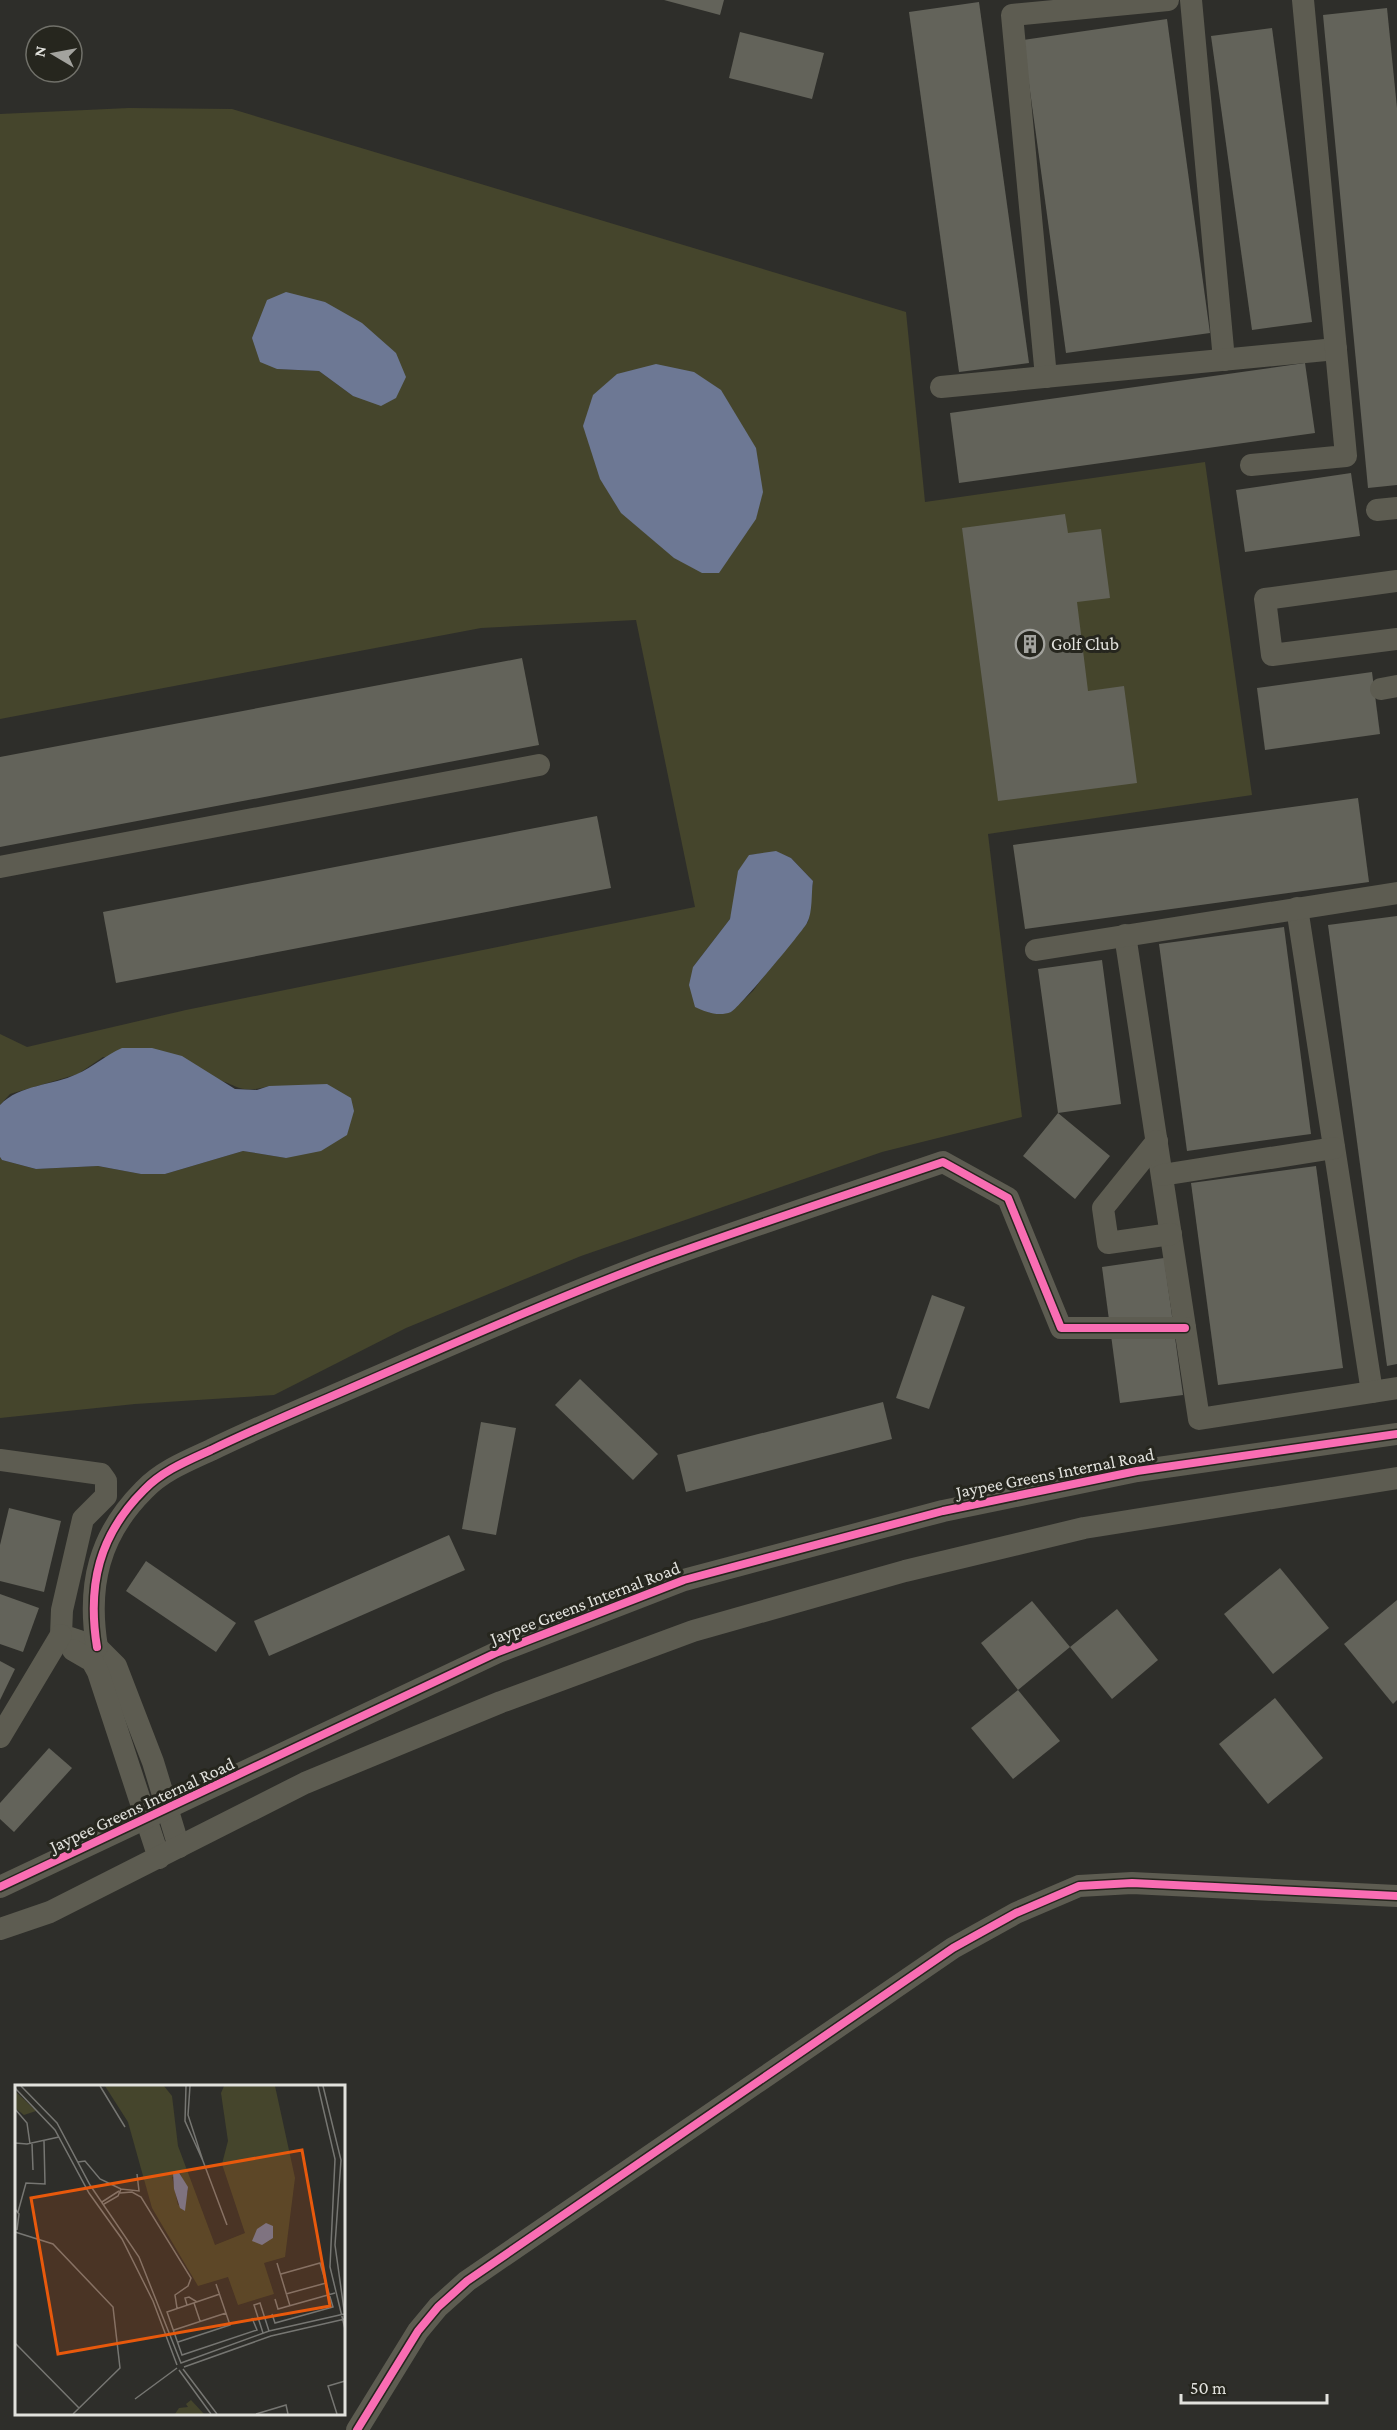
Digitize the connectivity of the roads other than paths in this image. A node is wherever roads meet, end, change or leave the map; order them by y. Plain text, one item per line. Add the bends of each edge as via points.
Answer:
1 (1168, 0) edge
2 (1191, 0) edge
3 (1304, 0) edge
4 (1336, 349) junction
5 (1224, 360) junction
6 (1046, 377) junction
7 (941, 387) dead end
8 (1251, 465) dead end
9 (1397, 581) edge
10 (1397, 639) edge
11 (539, 765) dead end
12 (0, 867) edge
13 (1397, 893) edge
14 (1298, 908) junction
15 (1125, 935) junction
16 (1036, 950) dead end
17 (1157, 1141) junction
18 (1334, 1149) junction
19 (1162, 1175) junction
20 (1171, 1233) junction
21 (1185, 1328) junction
22 (1397, 1388) edge
23 (1372, 1392) junction
24 (1397, 1434) edge
25 (0, 1460) edge
26 (1397, 1478) edge
27 (59, 1639) junction
28 (97, 1647) junction
29 (0, 1737) edge
30 (157, 1814) junction
31 (169, 1852) junction
32 (0, 1887) edge
33 (1397, 1896) edge
34 (0, 1929) edge
35 (357, 2430) edge

1 - 6 street via 1012,15
2 - 5 street
3 - 4 street
4 - 5 street
4 - 8 street via 1346,456
5 - 6 street
6 - 7 street
9 - 10 street via 1265,599 1272,655
11 - 12 street
13 - 14 street
14 - 15 street
14 - 18 street
15 - 16 street
15 - 17 street
17 - 19 street
17 - 20 street via 1103,1208 1108,1243
18 - 19 street
18 - 23 street
19 - 20 street
20 - 21 street
21 - 23 street via 1199,1419
21 - 28 street via 1061,1328 1008,1198 943,1162 641,1267 296,1411 168,1471 144,1489 105,1542 94,1595
22 - 23 street
24 - 30 street, Jaypee Greens Internal Road via 1114,1476 943,1511 684,1580 498,1652
25 - 27 street via 101,1474 106,1481 106,1496 83,1519
26 - 31 street via 1084,1528 905,1571 693,1631 501,1701 327,1774
27 - 28 street
27 - 29 street
27 - 30 street via 92,1661
28 - 30 street via 116,1666 153,1762
30 - 31 street
30 - 32 street, Jaypee Greens Internal Road
31 - 34 street via 50,1912
33 - 35 street via 1132,1883 1079,1886 1016,1913 953,1948 467,2281 418,2331

